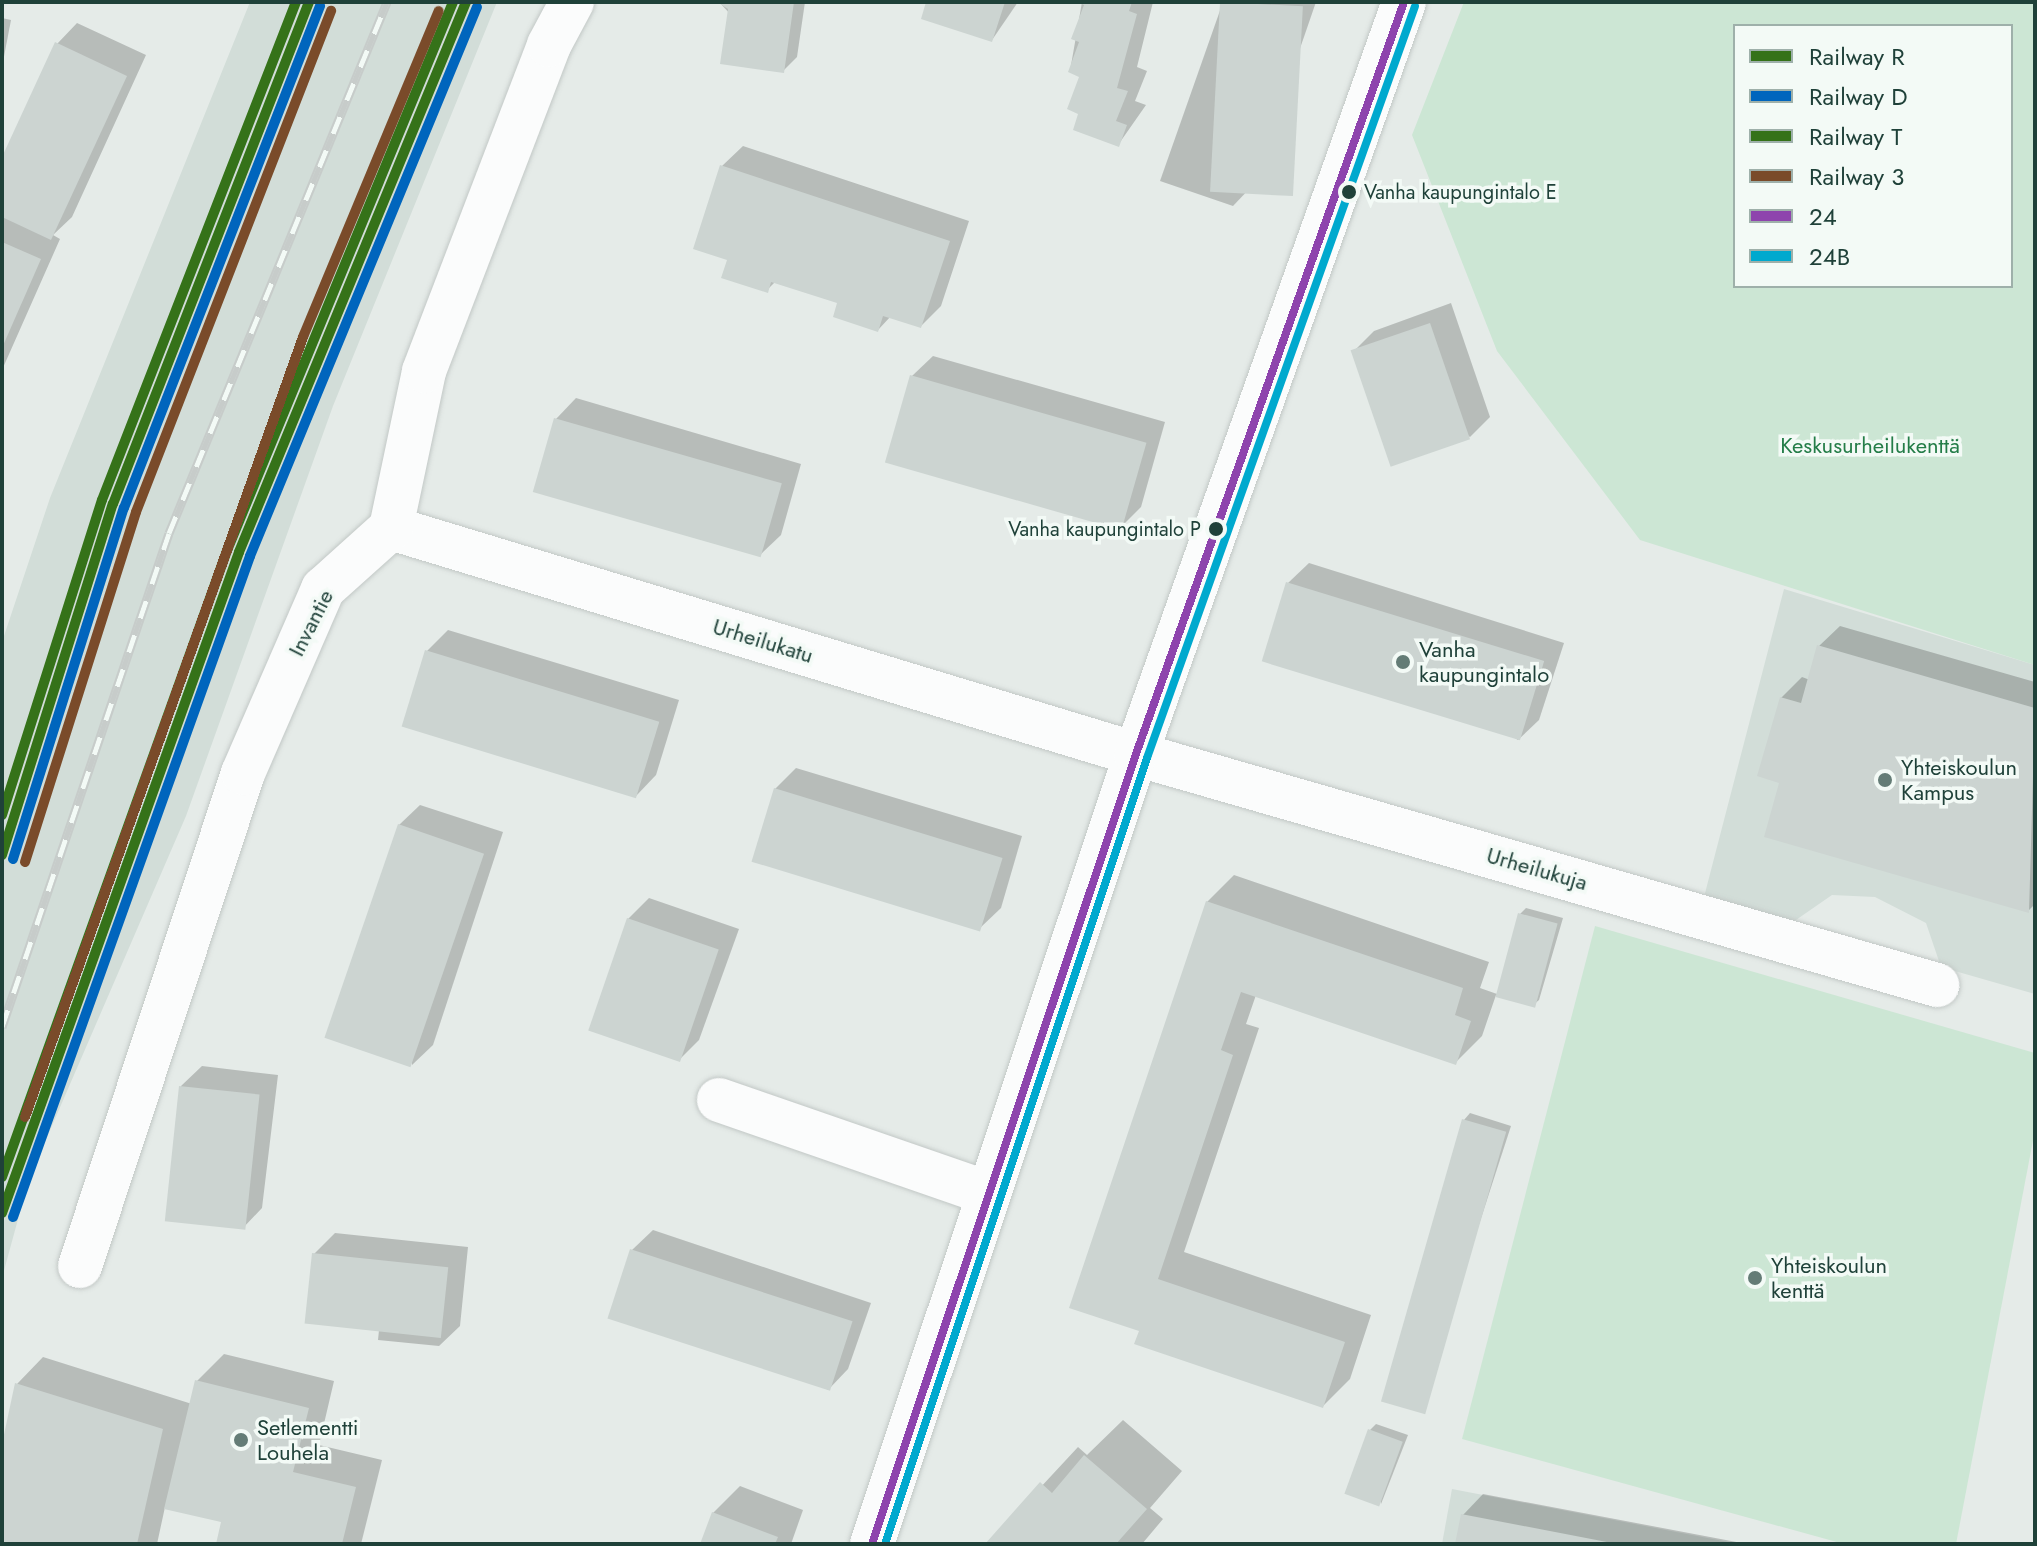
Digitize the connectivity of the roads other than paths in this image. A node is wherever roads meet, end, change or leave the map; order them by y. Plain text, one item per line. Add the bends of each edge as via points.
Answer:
1 (572, 2) edge
2 (1404, 2) edge
3 (391, 528) junction
4 (1136, 754) junction
5 (1937, 985) dead end
6 (719, 1100) dead end
7 (987, 1193) junction
8 (80, 1266) dead end
9 (872, 1544) edge

1 - 3 street via 549,45 424,371
2 - 4 street
3 - 4 street, Urheilukatu
3 - 8 street, Invantie via 323,589 243,773
4 - 5 street, Urheilukuja
4 - 7 street
6 - 7 street
7 - 9 street

